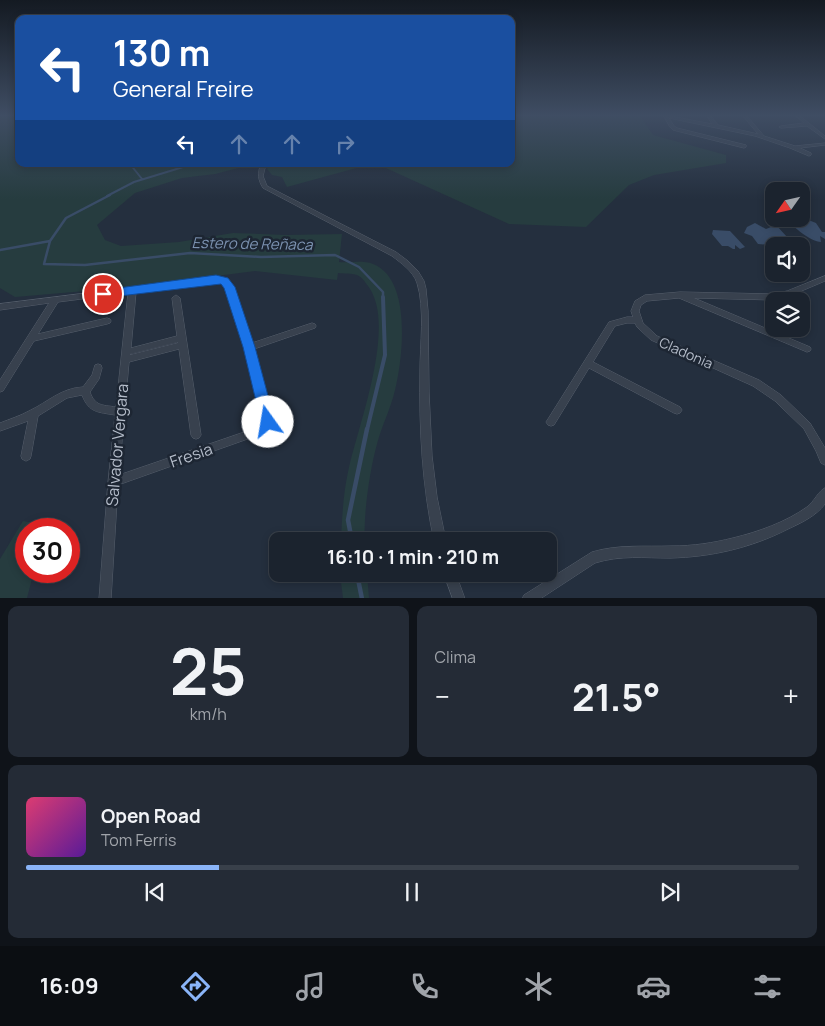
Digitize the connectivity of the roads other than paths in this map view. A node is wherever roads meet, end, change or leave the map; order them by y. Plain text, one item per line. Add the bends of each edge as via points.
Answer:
1 (736, 144) edge
2 (785, 144) edge
3 (825, 144) edge
4 (744, 146) dead end
5 (795, 147) junction
6 (809, 154) dead end
7 (262, 167) edge
8 (825, 278) edge
9 (132, 291) junction
10 (680, 295) junction
11 (176, 298) dead end
12 (56, 300) junction
13 (0, 306) edge
14 (637, 320) junction
15 (107, 321) dead end
16 (312, 326) dead end
17 (33, 338) junction
18 (183, 342) junction
19 (249, 347) junction
20 (807, 349) dead end
21 (126, 356) junction
22 (588, 363) junction
23 (98, 368) dead end
24 (0, 388) edge
25 (85, 391) junction
26 (677, 410) dead end
27 (120, 412) junction
28 (34, 414) junction
29 (551, 422) dead end
30 (0, 427) edge
31 (196, 435) dead end
32 (26, 456) dead end
33 (825, 460) edge
34 (113, 482) junction
35 (825, 495) edge
36 (438, 532) edge
37 (453, 582) edge
38 (105, 598) edge
39 (459, 598) edge
40 (528, 598) edge

1 - 4 street
2 - 5 street
3 - 5 street
5 - 6 street
7 - 36 street via 265,187 394,254 408,265 421,283 425,447 430,502
8 - 10 street via 774,297
9 - 12 street
9 - 19 street via 224,280
9 - 21 street, Salvador Vergara
10 - 14 street via 645,298 636,307
10 - 20 street
11 - 18 street
12 - 13 street
12 - 17 street
14 - 22 street via 612,324
14 - 33 street, Cladonia via 648,334 660,342 756,383 778,398 807,426
15 - 17 street
16 - 19 street
17 - 24 street
18 - 21 street
18 - 31 street
19 - 34 street, Fresia via 268,416 266,426
21 - 27 street, Salvador Vergara
22 - 26 street
22 - 29 street
23 - 25 street
25 - 27 street via 92,406
25 - 28 street via 59,396
27 - 34 street, Salvador Vergara
28 - 30 street
28 - 32 street
34 - 38 street, Salvador Vergara
35 - 40 street via 819,504 801,517 756,538 702,550 604,554 592,558
37 - 39 street

